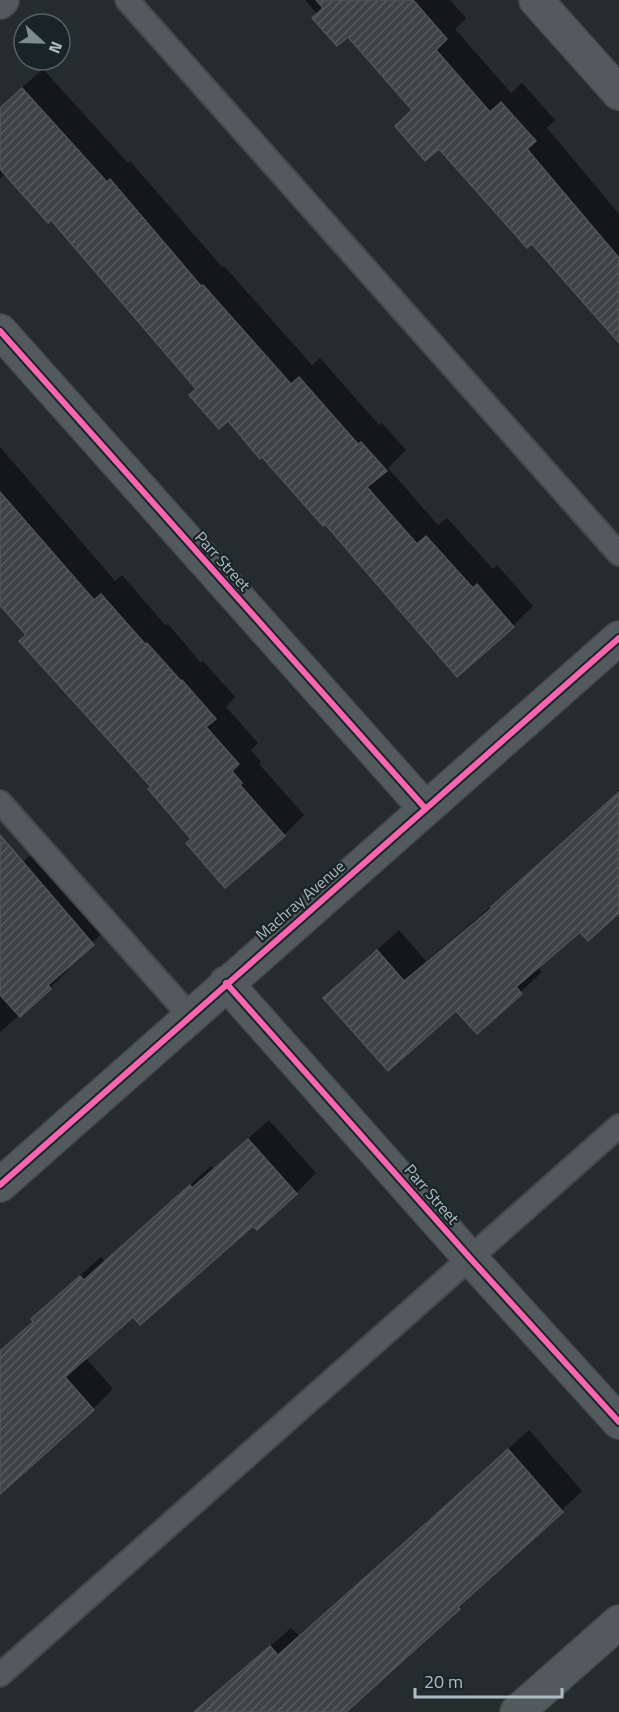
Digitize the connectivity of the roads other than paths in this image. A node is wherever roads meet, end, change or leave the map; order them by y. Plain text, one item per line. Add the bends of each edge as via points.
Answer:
1 (127, 0) edge
2 (536, 0) edge
3 (619, 93) edge
4 (0, 331) edge
5 (619, 554) edge
6 (619, 638) edge
7 (0, 802) edge
8 (425, 808) junction
9 (226, 983) junction
10 (190, 1016) junction
11 (619, 1126) edge
12 (0, 1185) edge
13 (470, 1258) junction
14 (619, 1422) edge
15 (619, 1622) edge
16 (0, 1675) edge
17 (517, 1712) edge

1 - 5 lane
2 - 3 street
4 - 8 street, Parr Street
6 - 8 street, Machray Avenue
7 - 10 lane
8 - 9 street, Machray Avenue
9 - 10 street, Machray Avenue
9 - 13 street, Parr Street
10 - 12 street, Machray Avenue
11 - 13 lane
13 - 14 street, Parr Street
13 - 16 lane
15 - 17 street

